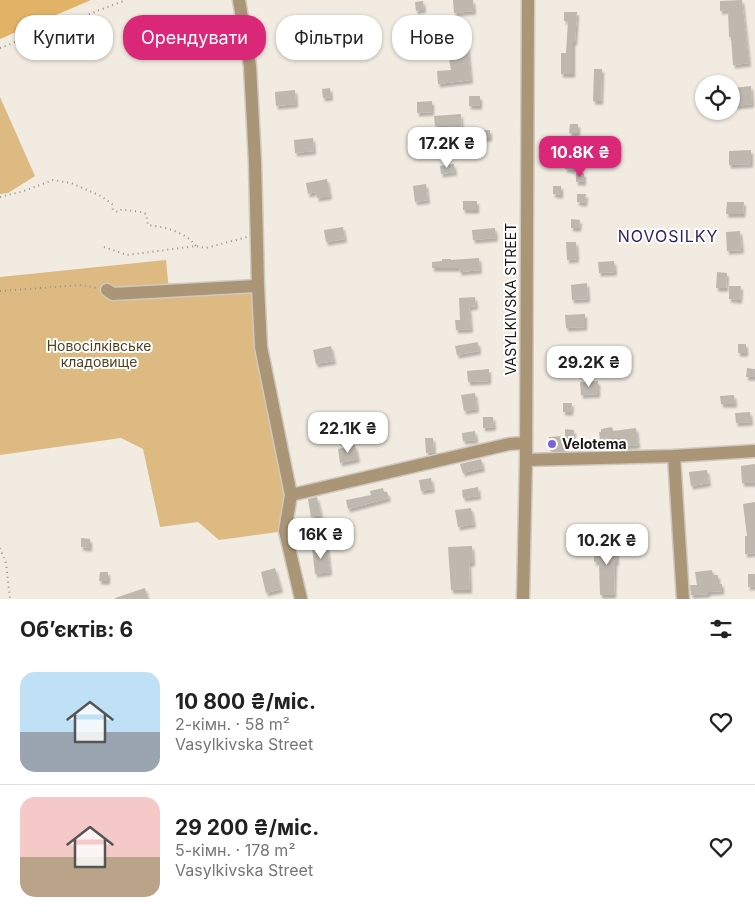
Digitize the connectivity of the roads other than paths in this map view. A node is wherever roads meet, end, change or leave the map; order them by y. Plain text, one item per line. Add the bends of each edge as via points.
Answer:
1 (239, 0) edge
2 (528, 0) edge
3 (258, 286) junction
4 (107, 290) road end
5 (525, 443) junction
6 (755, 451) edge
7 (674, 456) junction
8 (526, 460) junction
9 (291, 495) junction
10 (301, 599) edge
11 (523, 599) edge
12 (683, 599) edge

1 - 3 street via 250,66
2 - 5 street, VASYLKIVSKA STREET
3 - 4 street via 112,294
3 - 9 street via 261,347
5 - 8 street, VASYLKIVSKA STREET
5 - 9 street
6 - 7 street
7 - 8 street
7 - 12 street
8 - 11 street, VASYLKIVSKA STREET
9 - 10 street via 285,530

